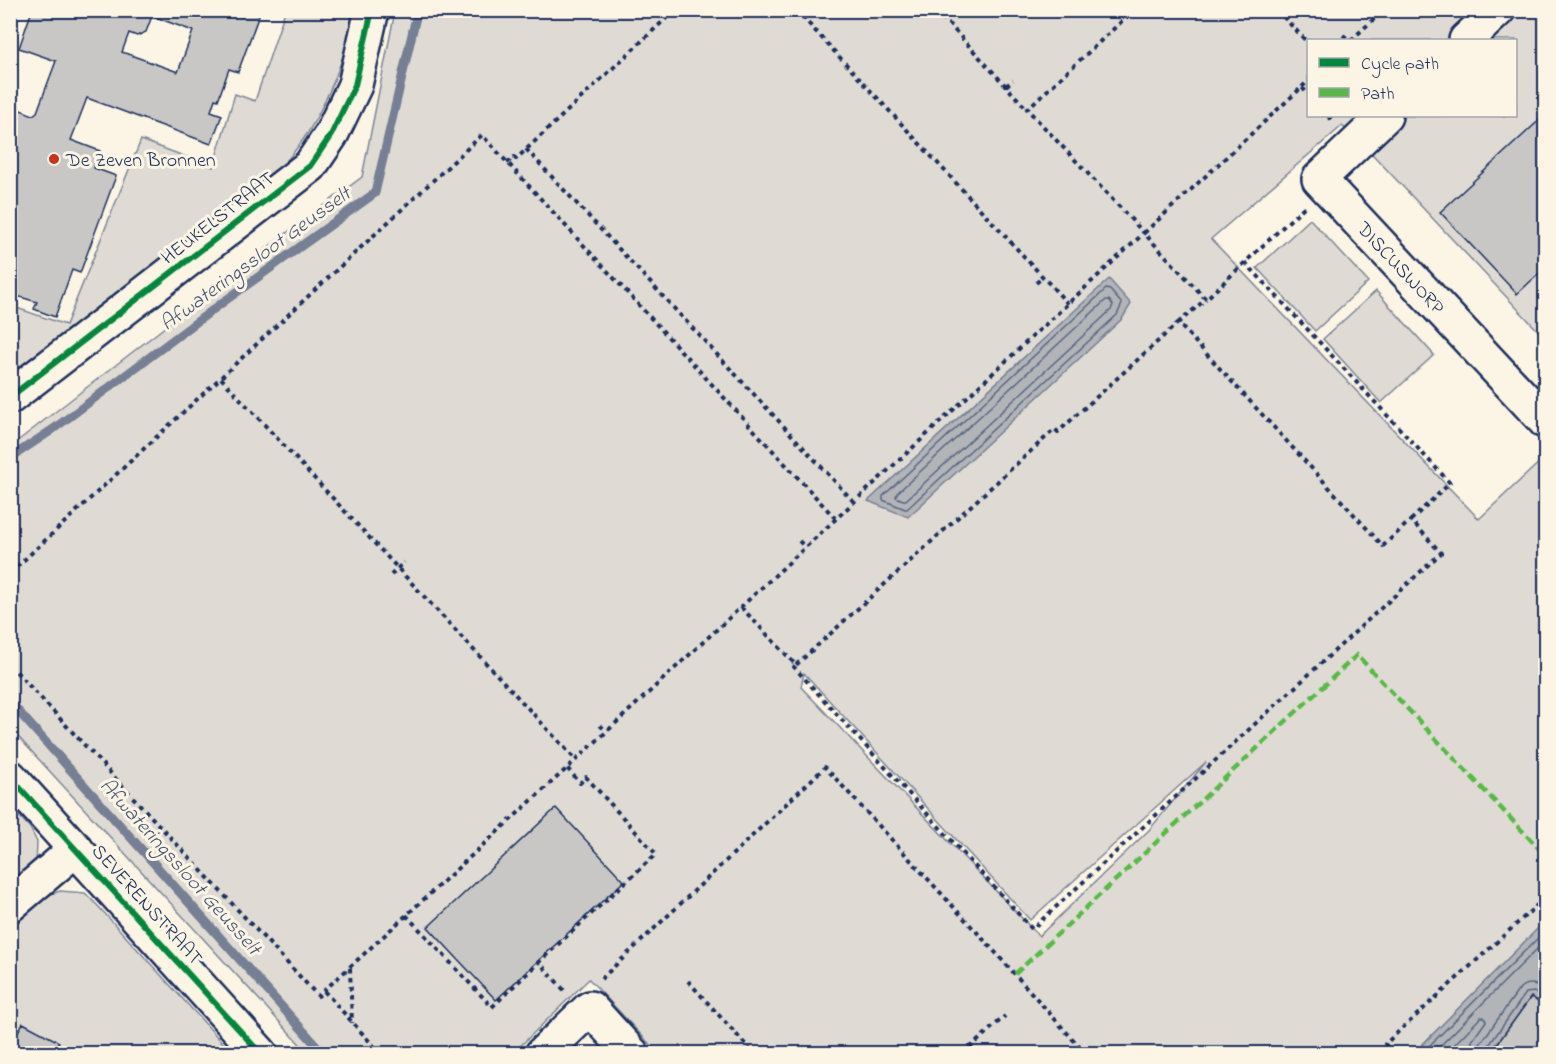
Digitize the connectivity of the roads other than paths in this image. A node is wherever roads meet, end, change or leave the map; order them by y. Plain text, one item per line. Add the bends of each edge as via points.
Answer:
1 (372, 10) edge
2 (1498, 10) edge
3 (1467, 39) edge
4 (1384, 117) edge
5 (10, 397) edge
6 (1545, 423) edge
7 (10, 777) edge
8 (76, 849) junction
9 (10, 905) edge
10 (261, 1053) edge
11 (542, 1053) edge
12 (632, 1053) edge

1 - 5 street, HEUKELSTRAAT via 355,85 331,135 310,166
2 - 3 street
4 - 6 street, DISCUSWORP via 1319,179
7 - 8 street, SEVERENSTRAAT
8 - 9 street
8 - 10 street, SEVERENSTRAAT
11 - 12 street via 581,1008 590,1008

